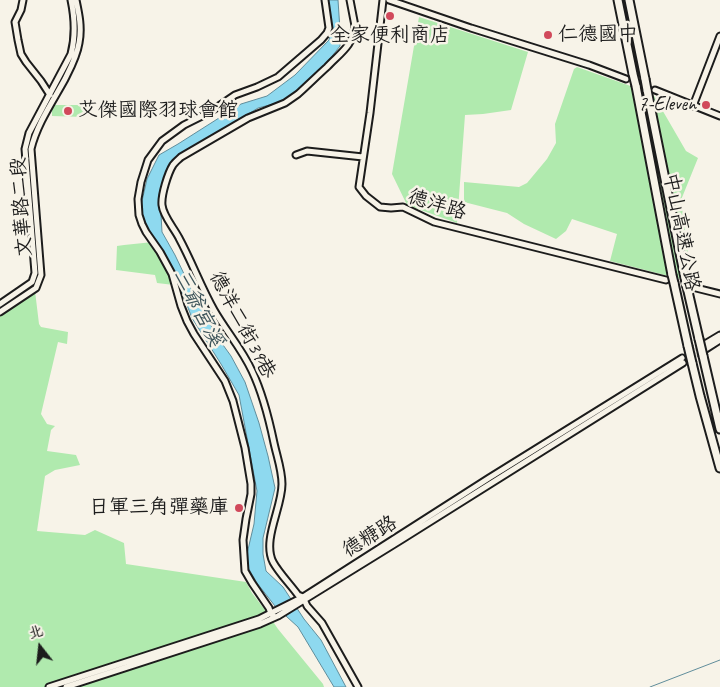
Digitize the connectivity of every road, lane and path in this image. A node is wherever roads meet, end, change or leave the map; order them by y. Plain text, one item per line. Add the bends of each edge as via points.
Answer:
1 (23, 0) edge
2 (71, 0) edge
3 (76, 0) edge
4 (325, 0) edge
5 (350, 0) edge
6 (383, 0) edge
7 (389, 0) edge
8 (618, 0) edge
9 (629, 0) edge
10 (720, 36) edge
11 (626, 79) tunnel mouth
12 (651, 90) junction
13 (52, 96) junction
14 (693, 106) junction
15 (720, 116) edge
16 (296, 155) dead end
17 (363, 157) junction
18 (669, 277) junction
19 (690, 287) junction
20 (720, 294) edge
21 (0, 304) edge
22 (0, 312) edge
23 (720, 335) edge
24 (720, 340) edge
25 (703, 344) junction
26 (682, 360) tunnel mouth
27 (720, 429) edge
28 (720, 468) edge
29 (302, 599) junction
30 (274, 615) junction
31 (49, 687) edge
32 (66, 687) edge
33 (358, 687) edge

1 - 13 street via 15,22 21,54
2 - 13 street, 文華路二段 via 74,43
3 - 13 street, 文華路二段 via 80,14 79,44 73,63
4 - 30 street via 329,28 322,40 278,77 236,95 162,141 145,168 138,199 142,224 172,274 187,321 225,381 233,401 251,484 244,540 245,571
5 - 29 street, 德洋二街39巷 via 355,30 344,52 290,100 248,118 178,159 168,175 162,205 221,322 254,373 269,419 282,482 269,551 272,560
6 - 17 street, 德洋路
7 - 11 street
8 - 18 highway, 中山高速公路, bridge
9 - 12 highway, 中山高速公路, bridge via 645,79
10 - 14 street
12 - 14 street
12 - 19 highway, 中山高速公路, bridge via 685,278
13 - 21 street, 文華路二段 via 29,133 25,149 35,273 32,282
13 - 22 street, 文華路二段 via 31,149 41,275 36,288
14 - 15 street
16 - 17 street via 307,151
17 - 18 street, 德洋路 via 359,187 380,206 403,207 434,222
18 - 28 highway, 中山高速公路, bridge via 674,284
19 - 20 street
19 - 25 highway, 中山高速公路
23 - 25 street
24 - 25 street
25 - 27 highway, 中山高速公路, bridge
26 - 29 street, 德糖路 via 497,473
29 - 30 street, 德糖路
29 - 33 street, 德洋二街39巷 via 322,623
30 - 31 street, 德糖路
30 - 32 street, 德糖路 via 260,624

